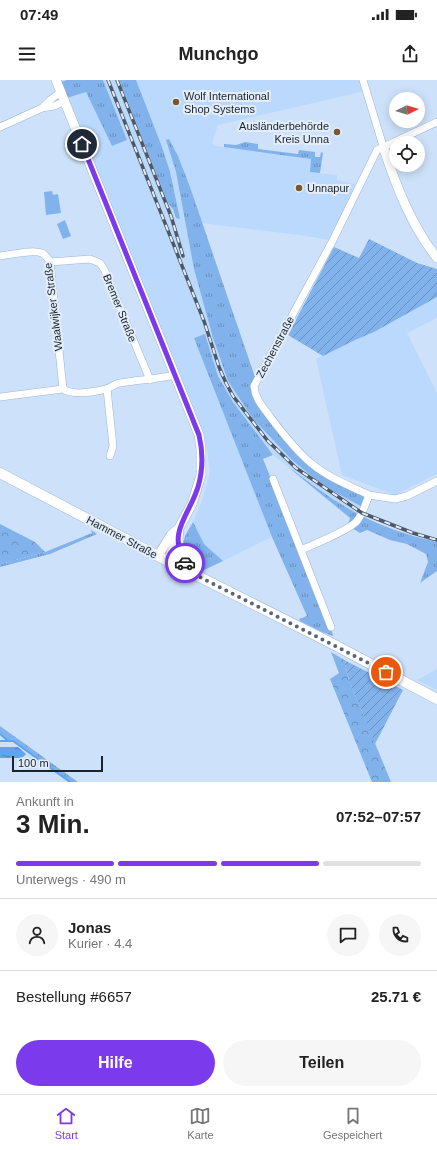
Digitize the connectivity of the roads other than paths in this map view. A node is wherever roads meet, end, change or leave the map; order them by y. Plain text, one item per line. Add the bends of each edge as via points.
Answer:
1 (56, 80) edge
2 (363, 80) edge
3 (63, 97) junction
4 (437, 122) edge
5 (0, 127) edge
6 (383, 146) junction
7 (0, 256) edge
8 (437, 258) edge
9 (50, 262) junction
10 (175, 375) junction
11 (150, 380) junction
12 (63, 389) junction
13 (108, 389) junction
14 (0, 397) edge
15 (110, 456) dead end
16 (0, 473) edge
17 (273, 479) dead end
18 (437, 481) edge
19 (369, 495) junction
20 (179, 528) junction
21 (178, 539) junction
22 (301, 550) junction
23 (158, 556) junction
24 (167, 561) junction
25 (194, 574) junction
26 (331, 627) dead end
27 (437, 699) edge

1 - 3 street
2 - 6 street
3 - 5 street via 54,106 42,108
3 - 10 street
4 - 6 street
6 - 8 street via 405,205
6 - 19 street, Zechenstraße via 377,150 333,240 254,386 255,394 266,411 287,439 312,464 339,481
7 - 9 street, Waalwijker Straße via 39,252
9 - 11 street, Bremer Straße via 90,259 100,264
9 - 12 street, Waalwijker Straße
10 - 11 street
10 - 20 street via 202,448 198,488
11 - 13 street via 118,383
12 - 13 street via 80,392
12 - 14 street
13 - 15 street via 113,446
16 - 23 main road, Hammer Straße
17 - 22 street
18 - 19 street via 395,499
19 - 22 street via 362,513 350,527
20 - 21 street
20 - 23 street via 171,535
21 - 24 street
21 - 25 street via 181,556
22 - 26 street
23 - 24 main road, Hammer Straße
24 - 25 main road, Hammer Straße
25 - 27 main road, Hammer Straße

